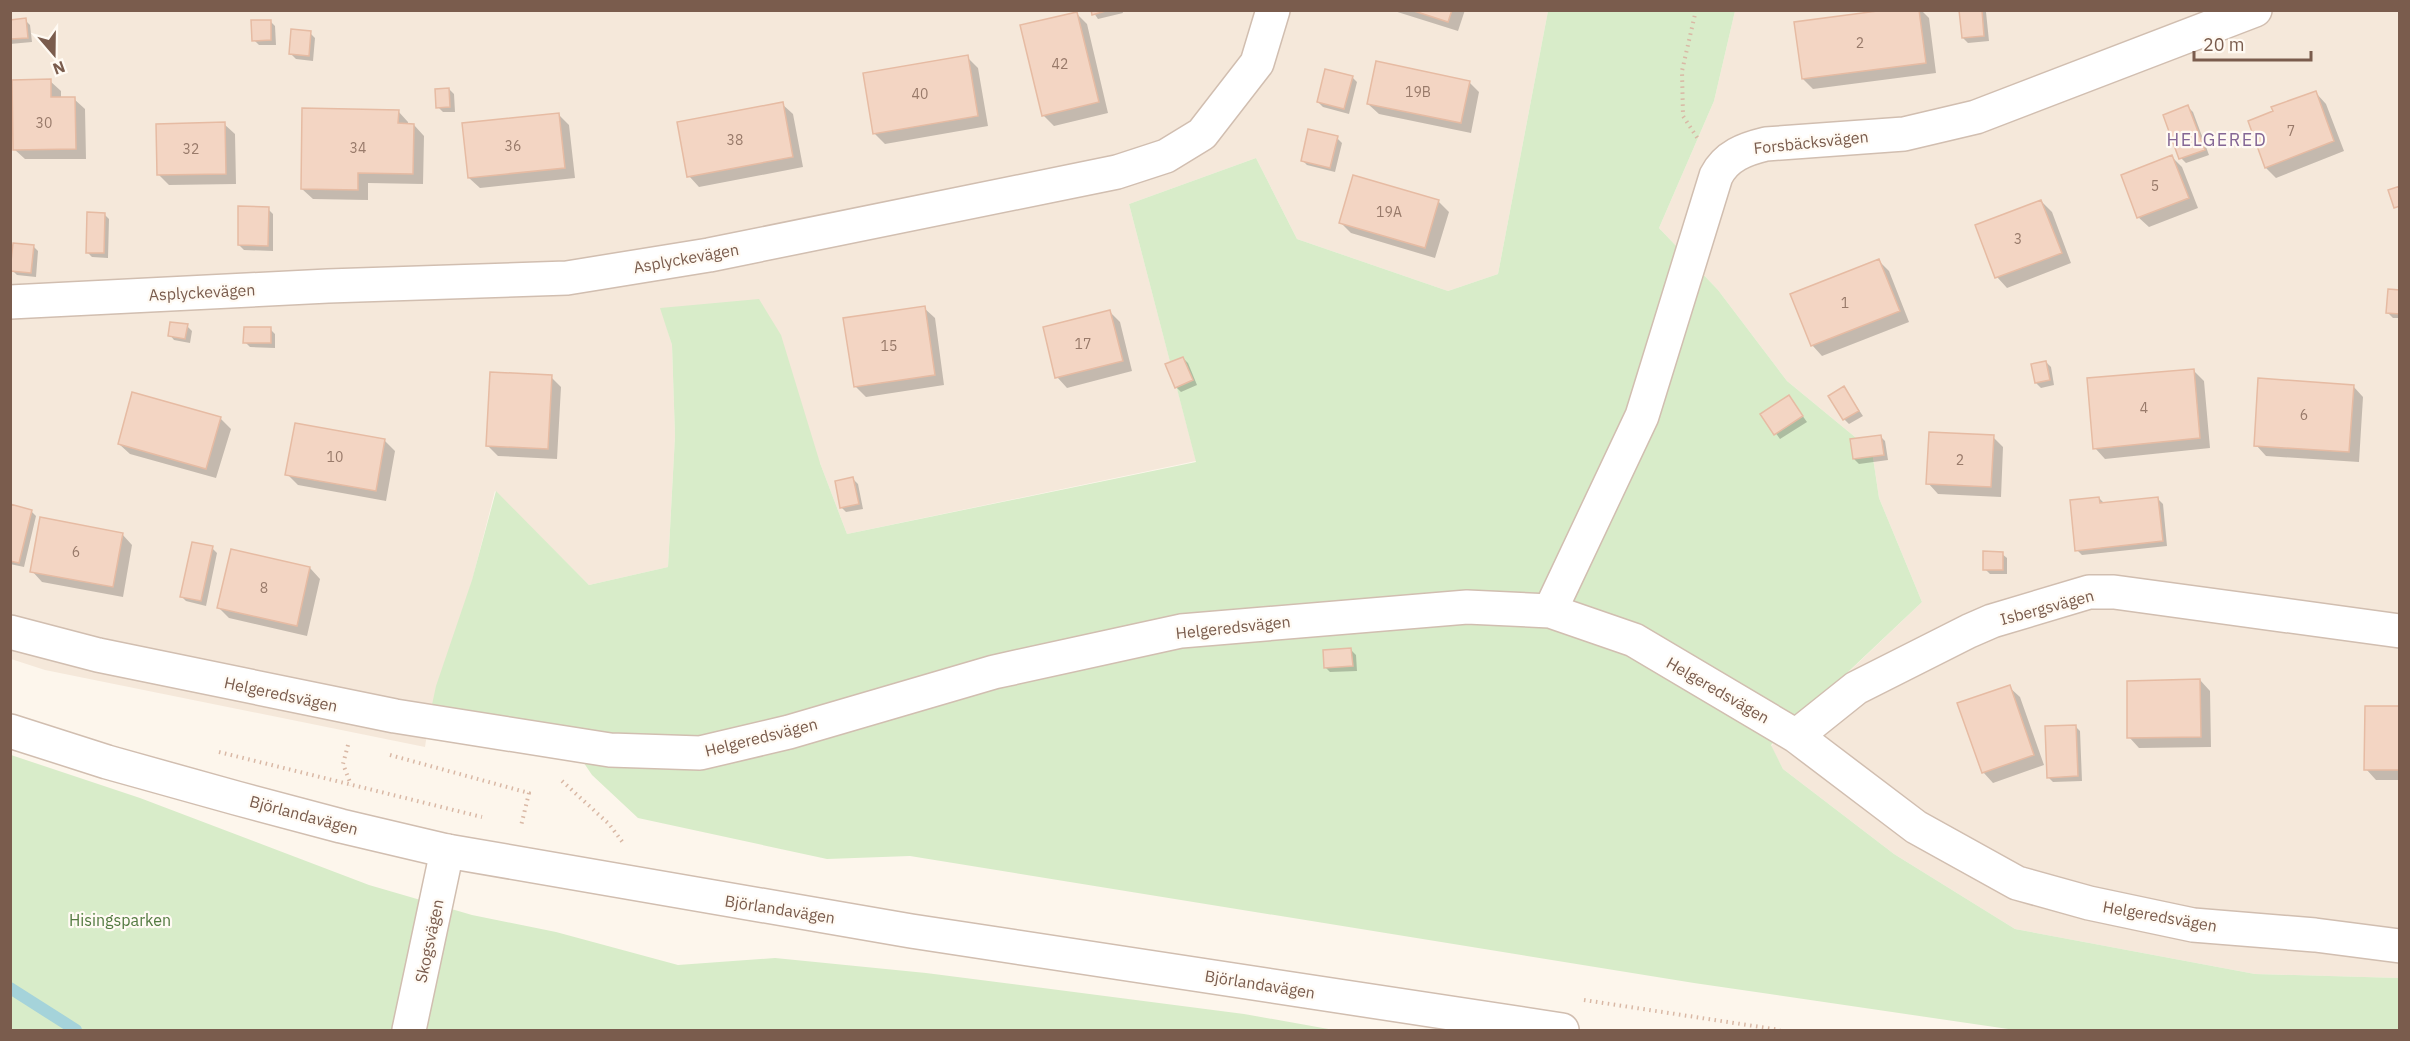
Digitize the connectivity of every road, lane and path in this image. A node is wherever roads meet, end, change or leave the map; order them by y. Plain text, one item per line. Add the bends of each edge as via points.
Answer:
1 (1273, 10) edge
2 (1696, 10) edge
3 (2256, 10) edge
4 (1722, 164) junction
5 (10, 302) edge
6 (1550, 611) junction
7 (2400, 631) edge
8 (10, 632) edge
9 (395, 716) junction
10 (10, 731) edge
11 (1796, 736) junction
12 (214, 751) dead end
13 (557, 775) dead end
14 (487, 818) dead end
15 (510, 824) dead end
16 (521, 827) junction
17 (533, 828) dead end
18 (612, 842) dead end
19 (624, 844) junction
20 (635, 846) dead end
21 (447, 851) junction
22 (2400, 946) edge
23 (1580, 1000) dead end
24 (409, 1030) edge
25 (1562, 1030) edge
26 (1780, 1030) edge

1 - 5 street, Asplyckevägen via 1257,63 1202,134 1166,156 1117,172 709,255 567,278
2 - 4 path via 1682,70 1683,116 1704,149
3 - 4 street, Forsbäcksvägen via 1976,117 1904,134 1766,144 1747,148
4 - 6 street via 1642,416
6 - 9 street, Helgeredsvägen via 1467,607 1181,631 994,672 789,732 700,753 610,750
6 - 11 street, Helgeredsvägen via 1634,640
7 - 11 street, Isbergsvägen via 2122,593 2089,592 1969,631 1856,688
8 - 9 street, Helgeredsvägen via 98,655
9 - 16 path via 389,755 529,793
10 - 21 street, Björlandavägen via 215,792
11 - 22 street, Helgeredsvägen via 1916,828 2017,883 2193,925
12 - 14 path
13 - 19 path via 609,824
15 - 16 path
16 - 17 path
18 - 19 path
19 - 20 path
21 - 24 street, Skogsvägen
21 - 25 street, Björlandavägen via 900,929
23 - 26 path

